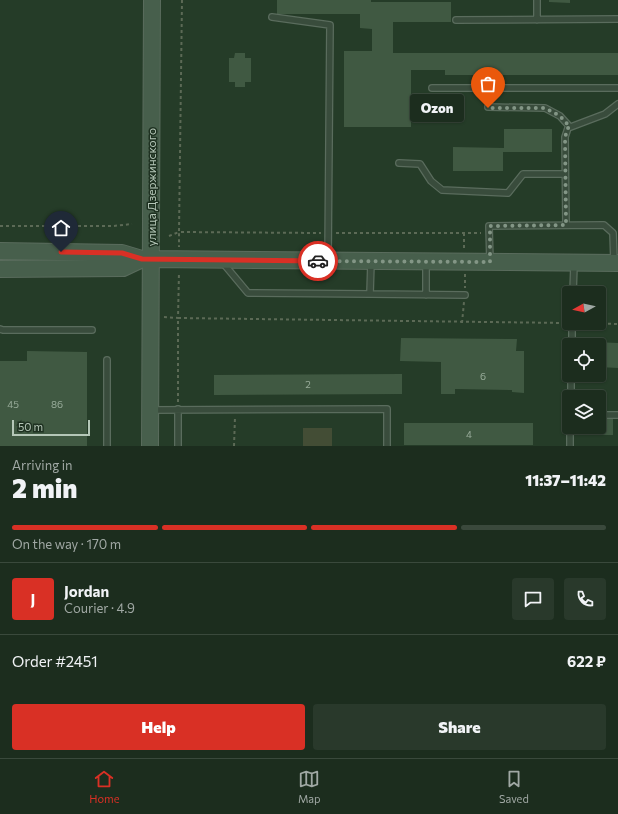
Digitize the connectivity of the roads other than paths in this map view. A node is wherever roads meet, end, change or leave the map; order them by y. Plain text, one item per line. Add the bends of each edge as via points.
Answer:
1 (152, 0) edge
2 (538, 0) edge
3 (272, 17) dead end
4 (618, 19) edge
5 (456, 20) dead end
6 (538, 20) junction
7 (432, 88) dead end
8 (618, 88) edge
9 (618, 104) edge
10 (488, 108) dead end
11 (570, 127) junction
12 (399, 163) dead end
13 (565, 174) junction
14 (566, 225) junction
15 (0, 251) edge
16 (146, 259) junction
17 (220, 260) junction
18 (328, 261) junction
19 (371, 261) junction
20 (426, 261) junction
21 (490, 262) junction
22 (574, 262) junction
23 (616, 263) edge
24 (0, 269) edge
25 (573, 286) edge
26 (370, 294) junction
27 (426, 295) junction
28 (465, 295) road end
29 (0, 329) edge
30 (92, 330) dead end
31 (107, 360) dead end
32 (178, 409) junction
33 (150, 410) junction
34 (606, 415) edge
35 (618, 415) edge
36 (570, 434) edge
37 (107, 446) edge
38 (150, 446) edge
39 (178, 446) edge
40 (387, 446) edge
41 (570, 446) edge

1 - 16 main road, улица Дзержинского
2 - 6 lane
3 - 18 lane via 330,25
4 - 6 lane
5 - 6 lane
7 - 8 lane
9 - 11 lane via 605,114
10 - 11 lane via 545,108 560,116
11 - 13 lane via 565,137
12 - 13 lane via 420,164 431,181 442,190 508,194 524,174
13 - 14 lane
14 - 21 lane via 490,226
14 - 23 lane via 604,225 613,233
15 - 16 main road via 122,253
16 - 17 main road
16 - 24 main road via 123,268
16 - 33 main road, улица Дзержинского
17 - 18 main road
17 - 26 lane via 248,293
18 - 19 main road
19 - 20 main road
19 - 26 lane
20 - 21 main road
20 - 27 lane
21 - 22 main road
22 - 23 main road
22 - 25 lane
26 - 27 lane
27 - 28 lane
29 - 30 lane
31 - 37 lane
32 - 33 lane
32 - 39 lane
32 - 40 lane via 387,409
33 - 38 main road, улица Дзержинского
34 - 35 lane
36 - 41 lane

